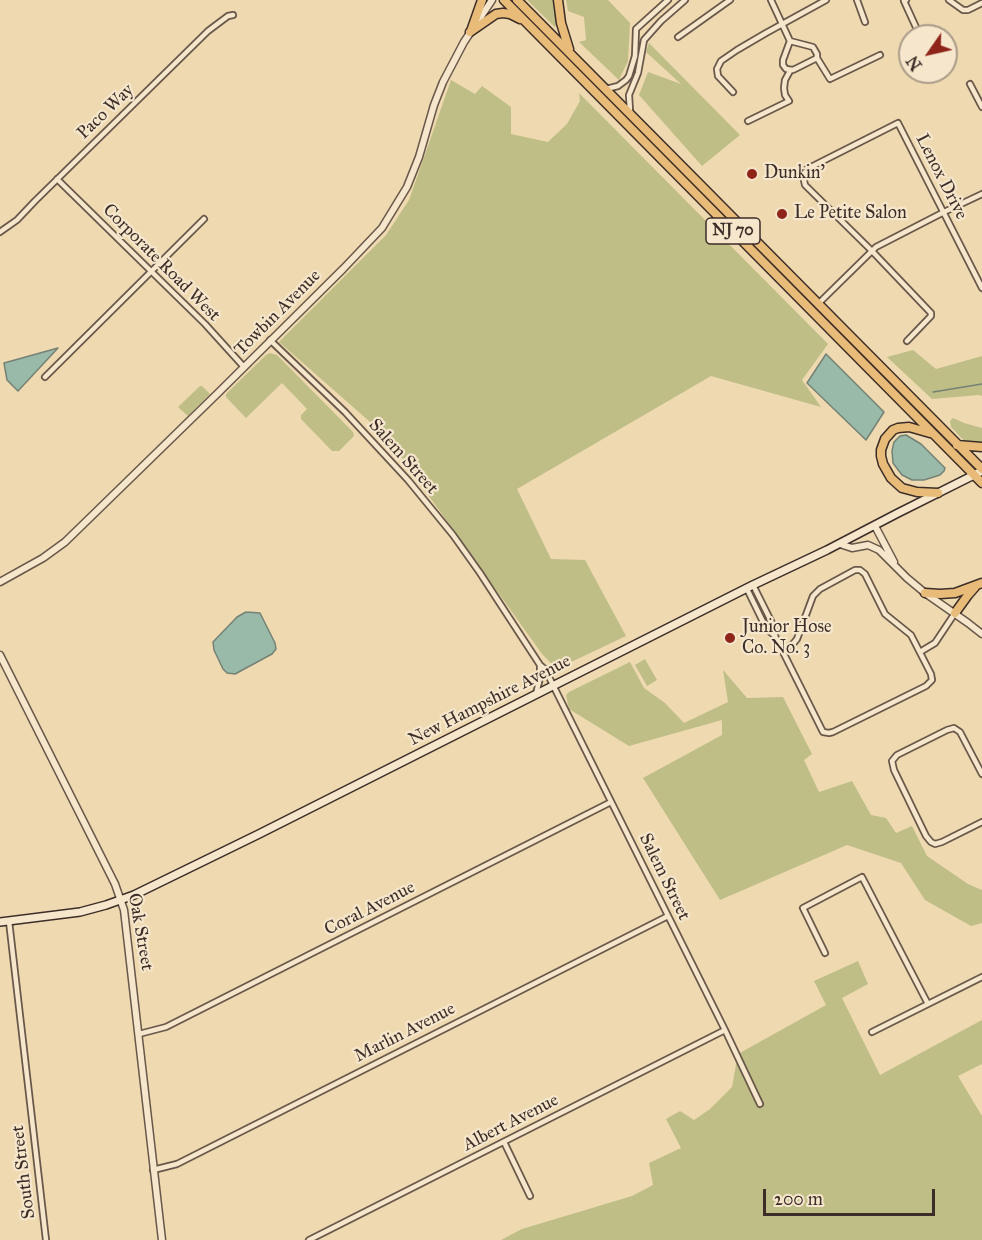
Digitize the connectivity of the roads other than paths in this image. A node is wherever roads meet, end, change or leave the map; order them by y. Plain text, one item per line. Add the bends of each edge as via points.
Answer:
1 (482, 0) edge
2 (492, 0) edge
3 (504, 0) edge
4 (518, 0) edge
5 (558, 0) edge
6 (668, 0) edge
7 (685, 0) edge
8 (730, 0) edge
9 (771, 0) edge
10 (826, 0) edge
11 (857, 0) edge
12 (904, 0) edge
13 (949, 0) edge
14 (982, 3) edge
15 (233, 15) dead end
16 (865, 22) dead end
17 (782, 24) junction
18 (915, 24) edge
19 (531, 27) junction
20 (470, 32) junction
21 (678, 37) dead end
22 (790, 41) junction
23 (570, 53) junction
24 (880, 55) dead end
25 (817, 58) junction
26 (790, 70) junction
27 (970, 84) dead end
28 (606, 89) junction
29 (734, 92) dead end
30 (982, 107) edge
31 (630, 114) junction
32 (748, 121) dead end
33 (57, 179) junction
34 (982, 194) edge
35 (944, 212) junction
36 (204, 219) dead end
37 (0, 232) edge
38 (872, 251) junction
39 (150, 272) junction
40 (982, 288) edge
41 (818, 304) junction
42 (270, 340) junction
43 (906, 341) dead end
44 (244, 368) junction
45 (45, 376) dead end
46 (935, 436) junction
47 (957, 445) junction
48 (982, 447) edge
49 (979, 472) edge
50 (982, 483) edge
51 (938, 493) junction
52 (875, 526) junction
53 (840, 544) junction
54 (897, 568) junction
55 (0, 582) edge
56 (980, 584) edge
57 (750, 587) junction
58 (925, 593) junction
59 (955, 613) junction
60 (982, 634) edge
61 (782, 650) junction
62 (920, 652) junction
63 (0, 655) edge
64 (540, 665) junction
65 (554, 686) junction
66 (536, 695) junction
67 (982, 774) edge
68 (611, 802) junction
69 (982, 822) edge
70 (121, 900) junction
71 (668, 916) junction
72 (9, 921) junction
73 (0, 922) edge
74 (825, 953) dead end
75 (982, 977) edge
76 (928, 1004) junction
77 (725, 1030) junction
78 (872, 1032) dead end
79 (139, 1034) junction
80 (760, 1104) dead end
81 (504, 1142) junction
82 (153, 1170) junction
83 (530, 1196) dead end
84 (46, 1240) edge
85 (162, 1240) edge
86 (309, 1240) edge

1 - 20 highway
2 - 20 street, Towbin Avenue
3 - 19 highway, NJ 70
4 - 23 highway, NJ 70
5 - 23 highway
6 - 28 street via 636,29 629,76 618,86
7 - 31 street via 644,40 629,95
8 - 21 street
9 - 17 street
10 - 17 street
11 - 16 street
12 - 18 street
13 - 14 street via 963,10
15 - 33 street, Paco Way via 208,31
17 - 22 street
17 - 29 street via 721,62 718,76
19 - 20 highway via 503,13
19 - 46 highway, NJ 70
20 - 42 street, Towbin Avenue via 443,82 407,187 382,228
22 - 25 street via 813,47
22 - 26 street via 783,60
23 - 28 highway, NJ 70
24 - 25 street via 830,79
25 - 26 street
26 - 32 street via 784,88 789,101
27 - 30 street
28 - 31 highway, NJ 70
31 - 41 highway, NJ 70
33 - 37 street, Paco Way
33 - 39 street, Corporate Road West
34 - 35 street
35 - 38 street
35 - 38 street, Lenox Drive via 898,123 807,169 803,176 805,184
35 - 40 street, Lenox Drive
36 - 39 street
38 - 41 street
38 - 43 street, Lenox Drive via 931,313
39 - 44 street, Corporate Road West
39 - 45 street
41 - 47 highway, NJ 70
42 - 44 street, Towbin Avenue
42 - 64 street, Salem Street via 345,412 415,489 480,573
44 - 55 street, Towbin Avenue via 65,542
46 - 49 highway, NJ 70
46 - 51 highway via 919,429 898,428 885,439 881,456 891,478 903,488
47 - 48 highway
47 - 49 highway, NJ 70
49 - 50 highway, NJ 70
49 - 51 main road, New Hampshire Avenue
51 - 52 main road, New Hampshire Avenue
52 - 53 main road, New Hampshire Avenue
52 - 54 street
53 - 54 street via 874,547
53 - 57 main road, New Hampshire Avenue
54 - 58 street
56 - 58 highway via 955,593
56 - 59 highway
57 - 61 street via 773,625
57 - 65 main road, New Hampshire Avenue
58 - 59 street
59 - 60 street
59 - 62 street via 935,643
61 - 62 street via 797,639 813,596 858,570 865,574 885,614 911,635
61 - 62 street via 821,729 828,734 929,684 932,676
63 - 70 street, Oak Street
64 - 65 street, Salem Street
64 - 66 street
65 - 66 main road, New Hampshire Avenue
65 - 68 street, Salem Street
66 - 70 main road, New Hampshire Avenue
67 - 69 street via 960,732 954,728 892,761 931,842 942,843
68 - 71 street, Salem Street
68 - 79 street, Coral Avenue via 166,1027
70 - 72 main road, New Hampshire Avenue via 80,912
70 - 79 street, Oak Street
71 - 77 street, Salem Street
71 - 82 street, Marlin Avenue via 177,1164
72 - 73 main road, New Hampshire Avenue
72 - 84 street, South Street
74 - 76 street via 803,908 862,877
75 - 76 street
76 - 78 street
77 - 80 street, Salem Street
77 - 81 street, Albert Avenue
79 - 82 street, Oak Street
81 - 83 street
81 - 86 street, Albert Avenue
82 - 85 street, Oak Street

